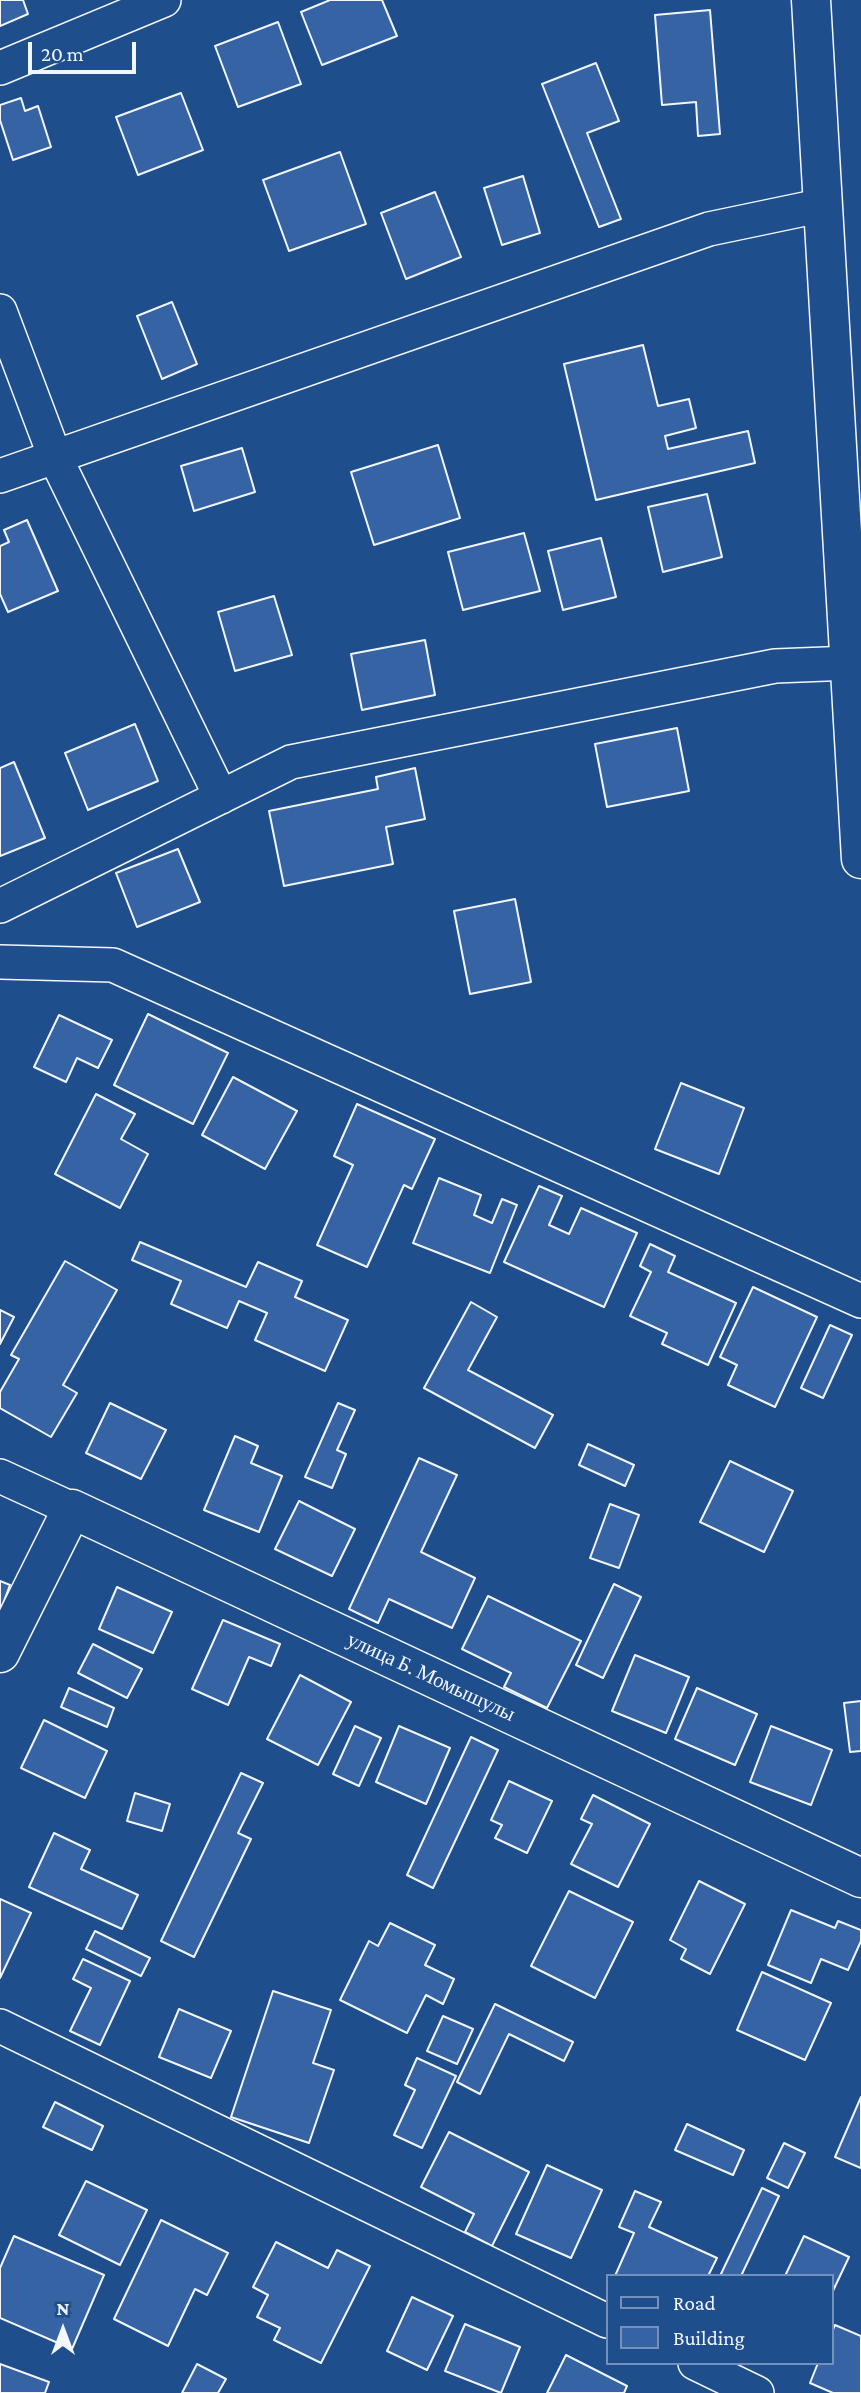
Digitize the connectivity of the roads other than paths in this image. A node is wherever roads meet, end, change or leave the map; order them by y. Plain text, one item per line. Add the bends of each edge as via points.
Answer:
1 (164, 0) edge
2 (811, 0) edge
3 (0, 68) edge
4 (824, 205) junction
5 (0, 311) edge
6 (55, 457) junction
7 (0, 476) edge
8 (851, 663) junction
9 (220, 797) junction
10 (861, 859) edge
11 (0, 906) edge
12 (0, 962) edge
13 (861, 1301) edge
14 (0, 1476) edge
15 (72, 1509) junction
16 (0, 1653) edge
17 (861, 1878) edge
18 (0, 2026) edge
19 (606, 2320) edge
20 (699, 2365) edge
21 (757, 2393) edge

1 - 3 street
2 - 4 street
4 - 6 street via 709,229
4 - 8 street
5 - 6 street
6 - 7 street
6 - 9 street
8 - 9 street via 775,666 291,762
8 - 10 street
9 - 11 street
12 - 13 street via 113,965
14 - 15 street, улица Б. Момышулы
15 - 16 street
15 - 17 street, улица Б. Момышулы
18 - 19 street
20 - 21 street

